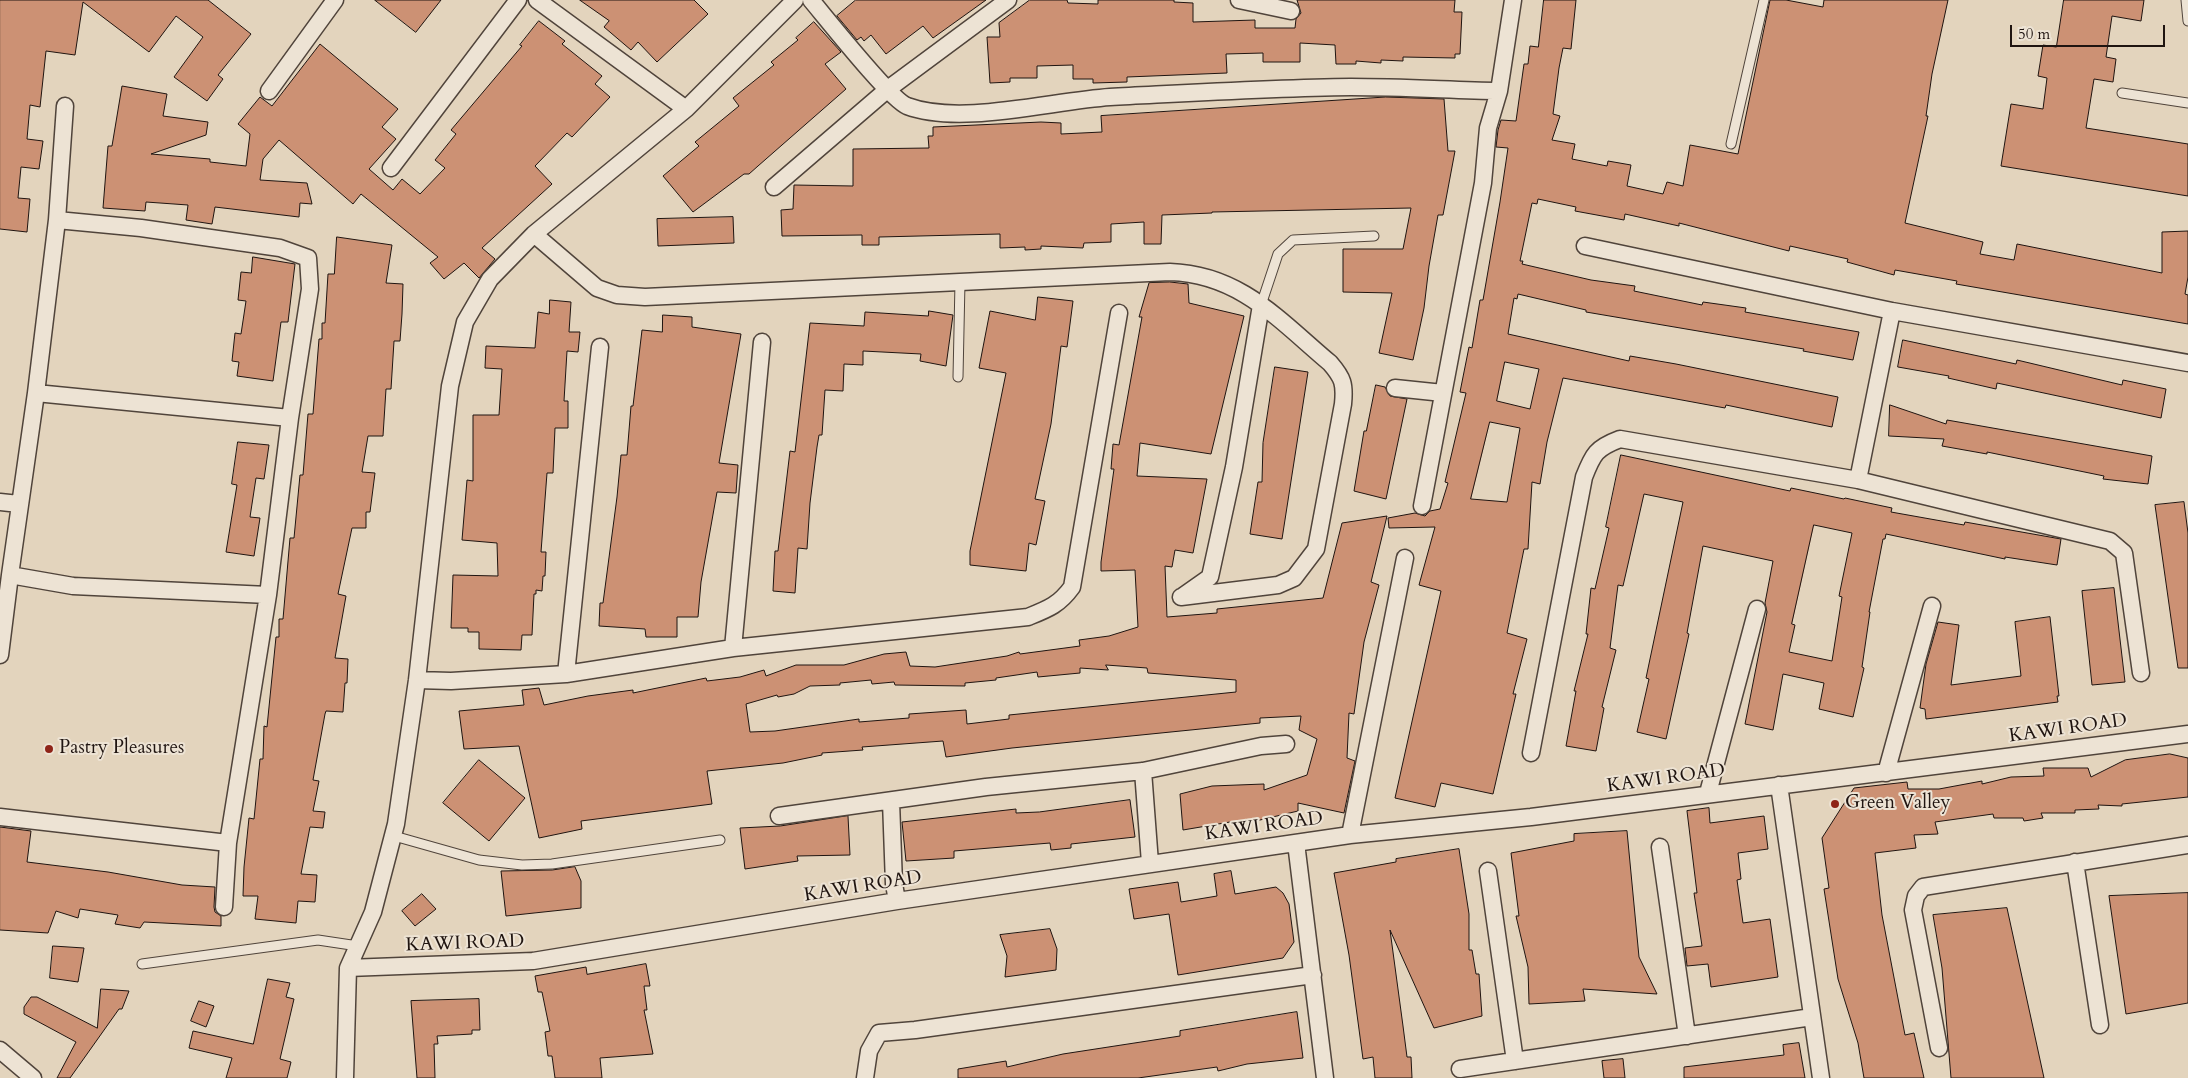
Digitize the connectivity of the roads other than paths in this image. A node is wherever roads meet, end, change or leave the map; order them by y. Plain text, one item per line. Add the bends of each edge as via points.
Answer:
1 (335, 0) edge
2 (518, 0) edge
3 (537, 0) edge
4 (795, 0) edge
5 (811, 0) edge
6 (1008, 0) edge
7 (1239, 0) edge
8 (1513, 0) edge
9 (1764, 0) edge
10 (2186, 0) edge
11 (1291, 10) dead end
12 (2188, 21) edge
13 (888, 89) junction
14 (269, 91) dead end
15 (1499, 91) junction
16 (2122, 93) dead end
17 (2188, 103) edge
18 (64, 106) dead end
19 (686, 109) junction
20 (1732, 144) dead end
21 (391, 168) dead end
22 (774, 187) dead end
23 (57, 220) junction
24 (534, 234) junction
25 (1374, 236) dead end
26 (1585, 246) dead end
27 (960, 282) junction
28 (1261, 305) junction
29 (1892, 312) junction
30 (1119, 313) dead end
31 (762, 342) dead end
32 (600, 347) dead end
33 (2188, 363) edge
34 (958, 377) dead end
35 (1395, 388) dead end
36 (36, 393) junction
37 (1444, 393) junction
38 (290, 418) junction
39 (1858, 480) junction
40 (0, 502) edge
41 (19, 504) junction
42 (1422, 506) dead end
43 (1404, 558) dead end
44 (10, 575) junction
45 (268, 595) junction
46 (1932, 606) dead end
47 (1757, 609) dead end
48 (733, 648) junction
49 (0, 655) edge
50 (2140, 673) dead end
51 (566, 674) junction
52 (417, 680) junction
53 (2188, 734) edge
54 (1286, 744) dead end
55 (1531, 753) dead end
56 (1143, 771) junction
57 (1886, 773) junction
58 (1779, 785) junction
59 (1708, 793) junction
60 (891, 801) junction
61 (779, 816) dead end
62 (0, 817) edge
63 (1350, 835) junction
64 (394, 836) junction
65 (720, 840) dead end
66 (228, 843) junction
67 (1296, 843) junction
68 (2188, 845) edge
69 (1660, 847) dead end
70 (2075, 862) junction
71 (1150, 863) junction
72 (1488, 871) dead end
73 (898, 901) junction
74 (224, 907) dead end
75 (358, 946) junction
76 (142, 964) dead end
77 (348, 968) junction
78 (1313, 975) junction
79 (1812, 1017) junction
80 (2100, 1025) dead end
81 (1687, 1036) junction
82 (1939, 1048) dead end
83 (0, 1050) edge
84 (1515, 1061) junction
85 (1460, 1070) dead end
86 (33, 1078) edge
87 (345, 1078) edge
88 (865, 1078) edge
89 (1325, 1078) edge
90 (1821, 1078) edge

1 - 14 street
2 - 21 street
3 - 19 street
4 - 19 street
5 - 13 street
6 - 13 street
7 - 11 street
8 - 15 street
9 - 20 lane
10 - 12 lane
13 - 15 street via 905,105 931,113 962,114 1085,99 1198,92 1353,87
13 - 22 street
15 - 37 street via 1488,128 1484,183
16 - 17 lane
18 - 23 street
19 - 24 street
23 - 36 street
23 - 38 street via 142,228 280,248 308,258 310,289
24 - 27 street via 597,288 617,295 645,297
24 - 52 street via 490,279 465,322 450,386
25 - 28 lane via 1294,240 1278,254
26 - 29 street
27 - 28 street via 1186,272 1242,290
27 - 34 lane
28 - 28 street via 1341,375 1344,389 1316,549 1294,578 1278,585 1181,597 1210,577 1234,467
29 - 33 street
29 - 39 street
30 - 48 street via 1078,565 1072,587 1062,601 1028,618
31 - 48 street
32 - 51 street
35 - 37 street
36 - 38 street
36 - 41 street
37 - 42 street
38 - 45 street
39 - 50 street via 2110,541 2124,553
39 - 55 street via 1620,439 1604,445 1593,455 1584,477
40 - 41 street
41 - 44 street
43 - 63 street
44 - 45 street via 73,586
44 - 49 street
45 - 66 street
46 - 57 street
47 - 59 street
48 - 51 street
51 - 52 street
52 - 64 street
53 - 57 street, KAWI ROAD
54 - 56 street via 1261,746
56 - 60 street via 986,787
56 - 71 street
57 - 58 street, KAWI ROAD
58 - 59 street, KAWI ROAD
58 - 79 street
59 - 63 street, KAWI ROAD via 1531,817
60 - 61 street
60 - 73 street via 894,884
62 - 66 street
63 - 67 street, KAWI ROAD
64 - 65 lane via 479,860 522,865 552,864
64 - 75 street via 375,904
66 - 74 street
67 - 71 street, KAWI ROAD
67 - 78 street
68 - 70 street
69 - 81 street
70 - 80 street
70 - 82 street via 1923,888 1916,896 1913,910
71 - 73 street, KAWI ROAD
72 - 84 street
73 - 77 street, KAWI ROAD via 533,961
75 - 76 lane via 318,940
75 - 77 street
77 - 87 street
78 - 88 street via 879,1033 869,1051
78 - 89 street
79 - 81 street
79 - 90 street
81 - 84 street
83 - 86 street
84 - 85 street

